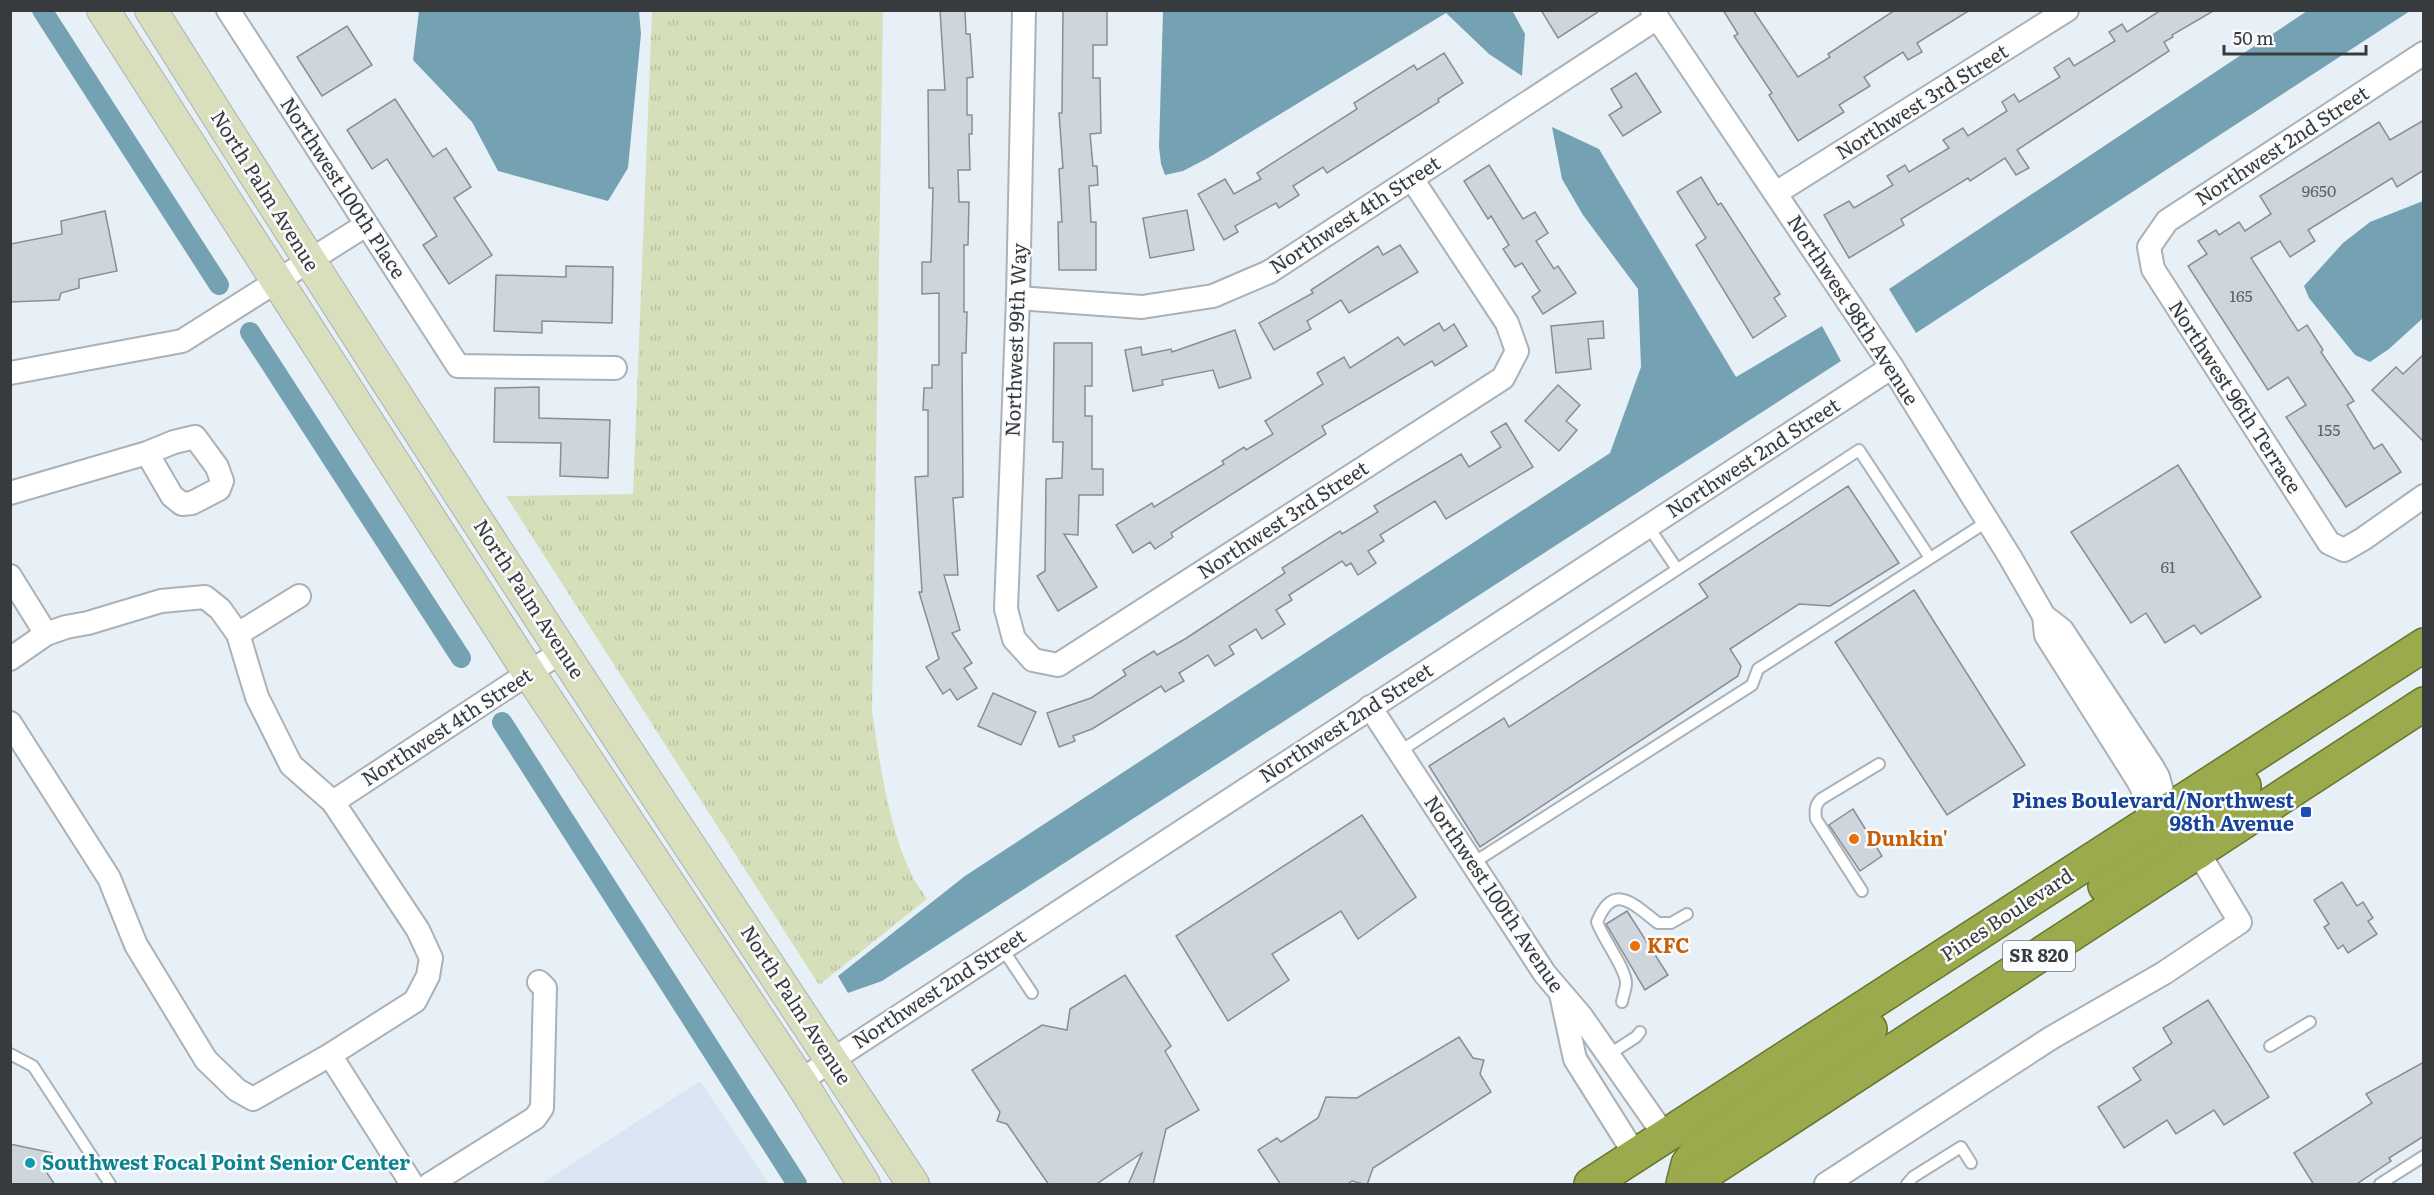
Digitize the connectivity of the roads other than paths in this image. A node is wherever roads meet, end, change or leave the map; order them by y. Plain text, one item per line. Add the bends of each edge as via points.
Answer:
1 (103, 10) edge
2 (151, 10) edge
3 (228, 10) edge
4 (1024, 10) edge
5 (2067, 10) edge
6 (1655, 14) edge
7 (2424, 53) edge
8 (1412, 179) junction
9 (1776, 193) junction
10 (366, 225) junction
11 (2149, 247) joint
12 (309, 261) junction
13 (276, 282) junction
14 (1018, 298) junction
15 (1892, 367) junction
16 (615, 368) dead end
17 (10, 373) edge
18 (147, 453) dead end
19 (10, 493) edge
20 (2424, 496) edge
21 (1988, 521) junction
22 (1648, 526) junction
23 (1930, 558) junction
24 (1677, 569) junction
25 (10, 576) edge
26 (298, 596) dead end
27 (46, 634) junction
28 (238, 634) junction
29 (2424, 645) edge
30 (562, 651) junction
31 (10, 659) edge
32 (1033, 660) joint
33 (529, 673) junction
34 (2378, 675) junction
35 (2424, 705) edge
36 (1370, 707) junction
37 (10, 723) edge
38 (1398, 753) junction
39 (1879, 764) dead end
40 (333, 802) junction
41 (2159, 817) junction
42 (2199, 852) junction
43 (1473, 863) junction
44 (1862, 891) dead end
45 (1687, 914) dead end
46 (1002, 947) junction
47 (1922, 970) junction
48 (539, 982) dead end
49 (1032, 993) dead end
50 (1560, 993) junction
51 (1622, 1002) dead end
52 (2310, 1022) dead end
53 (1640, 1032) dead end
54 (2270, 1046) dead end
55 (10, 1054) edge
56 (330, 1055) junction
57 (1608, 1055) junction
58 (831, 1059) junction
59 (1879, 1060) junction
60 (800, 1081) junction
61 (1665, 1136) junction
62 (2424, 1156) edge
63 (1971, 1163) dead end
64 (1635, 1170) edge
65 (110, 1185) edge
66 (412, 1185) edge
67 (430, 1185) edge
68 (864, 1185) edge
69 (913, 1185) edge
70 (1591, 1185) edge
71 (1683, 1185) edge
72 (1689, 1185) edge
73 (1826, 1185) edge
74 (1907, 1185) edge
75 (2380, 1185) edge

1 - 13 main road, North Palm Avenue
2 - 12 main road, North Palm Avenue
3 - 10 street, Northwest 100th Place
4 - 14 street, Northwest 99th Way
5 - 9 street, Northwest 3rd Street
6 - 8 street, Northwest 4th Street
6 - 9 street, Northwest 98th Avenue
7 - 11 street, Northwest 2nd Street via 2167,221
8 - 14 street, Northwest 4th Street via 1269,272 1213,296 1142,307
8 - 32 street, Northwest 3rd Street via 1507,323 1517,351 1503,378 1058,665
9 - 15 street, Northwest 98th Avenue
10 - 12 street
10 - 16 street, Northwest 100th Place via 458,366
11 - 20 street, Northwest 96th Terrace via 2153,269 2329,543 2344,550
12 - 13 street
12 - 30 main road, North Palm Avenue
13 - 17 street via 182,340
13 - 33 main road, North Palm Avenue
14 - 32 street, Northwest 99th Way via 1006,609 1014,639
15 - 21 street, Northwest 98th Avenue
15 - 22 street, Northwest 2nd Street
18 - 19 street
21 - 23 lane
21 - 41 street, Northwest 98th Avenue via 2044,616 2062,630 2153,768 2158,777
22 - 24 lane
22 - 36 street, Northwest 2nd Street
23 - 24 lane via 1859,450
23 - 43 lane via 1758,669 1752,685
24 - 38 lane
25 - 27 street
26 - 28 street
27 - 28 street via 161,601 204,597 220,609
27 - 31 street
28 - 40 street via 257,696 291,765
29 - 34 highway, Pines Boulevard / SR 820
30 - 33 street, Northwest 4th Street
30 - 58 main road, North Palm Avenue
33 - 40 street, Northwest 4th Street
33 - 60 main road, North Palm Avenue
34 - 41 highway, Pines Boulevard / SR 820
34 - 42 highway via 2325,732 2209,811 2197,831
35 - 42 highway, SR 820
36 - 38 street, Northwest 100th Avenue
36 - 46 street, Northwest 2nd Street
37 - 56 street via 109,878 136,945 206,1060 253,1100
38 - 43 street, Northwest 100th Avenue
39 - 44 lane via 1816,804 1816,819
40 - 56 street via 418,930 431,958 428,976 415,1000
41 - 47 highway, Pines Boulevard / SR 820
41 - 59 highway via 2169,828 2163,841 2140,863 1981,966
42 - 59 highway, SR 820
42 - 73 street via 2240,922 2164,973 2050,1038
43 - 50 street, Northwest 100th Avenue
45 - 51 lane via 1671,923 1658,923 1630,900 1607,904 1597,922 1624,972
46 - 49 lane
46 - 58 street, Northwest 2nd Street
47 - 61 highway, Pines Boulevard / SR 820
47 - 71 highway via 1906,995 1873,1027 1703,1144 1688,1164
48 - 67 street via 545,988 542,1108 535,1118
50 - 57 street, Northwest 100th Avenue
50 - 64 street via 1575,1059
52 - 54 lane
53 - 57 lane
55 - 65 lane via 33,1066
56 - 66 street
57 - 61 street, Northwest 100th Avenue
58 - 60 street, Northwest 2nd Street
58 - 69 main road, North Palm Avenue
59 - 72 highway, SR 820
60 - 68 main road, North Palm Avenue
61 - 64 highway via 1651,1167
62 - 75 lane
63 - 74 lane via 1961,1147 1913,1177
64 - 70 highway

